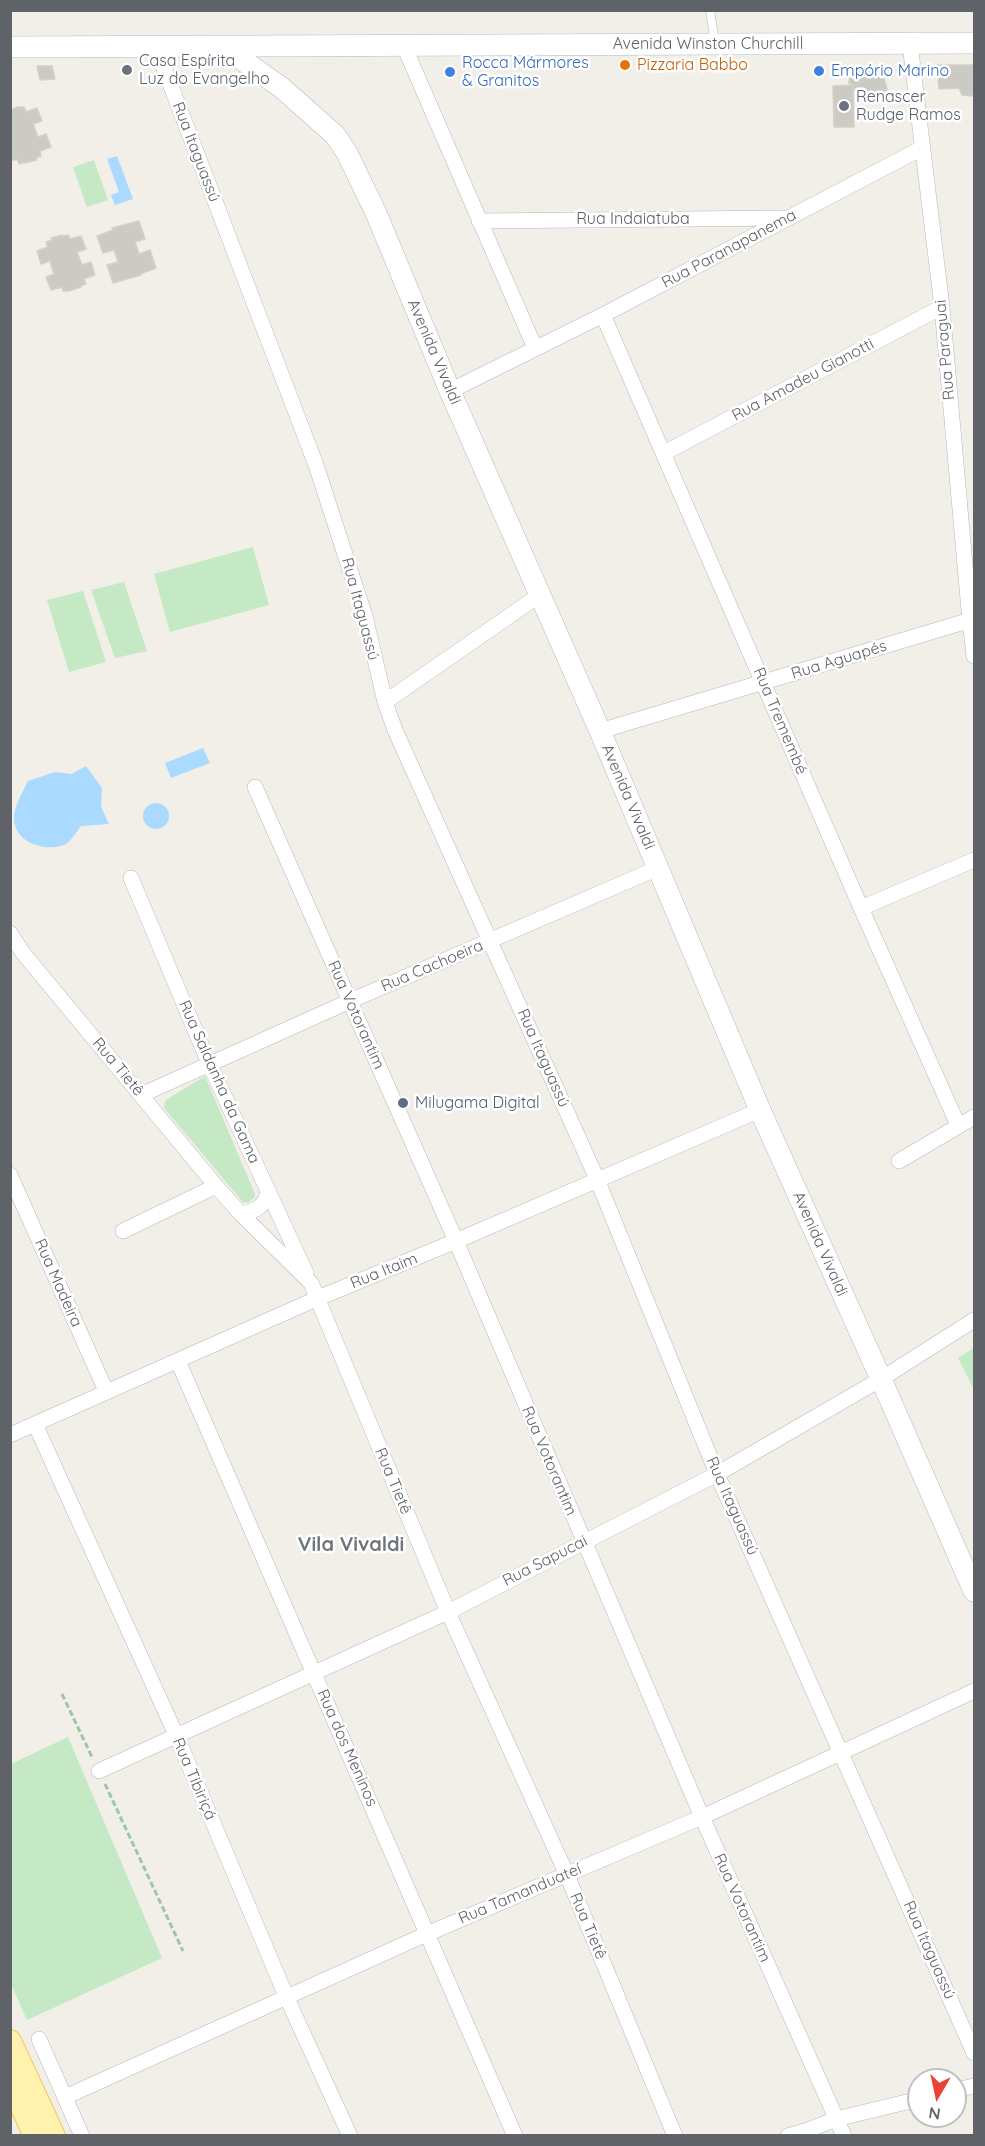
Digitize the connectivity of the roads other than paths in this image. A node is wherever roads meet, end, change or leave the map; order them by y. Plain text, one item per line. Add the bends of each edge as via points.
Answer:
1 (710, 10) edge
2 (975, 43) edge
3 (716, 44) junction
4 (910, 44) junction
5 (224, 46) junction
6 (404, 46) junction
7 (10, 47) edge
8 (156, 47) junction
9 (922, 148) junction
10 (787, 218) junction
11 (479, 221) junction
12 (942, 307) junction
13 (603, 315) junction
14 (534, 348) junction
15 (450, 391) junction
16 (664, 453) junction
17 (541, 594) junction
18 (972, 620) edge
19 (975, 656) edge
20 (764, 683) junction
21 (384, 702) junction
22 (600, 731) junction
23 (255, 787) dead end
24 (975, 860) edge
25 (658, 868) junction
26 (131, 879) dead end
27 (861, 908) junction
28 (10, 933) edge
29 (491, 940) junction
30 (17, 956) edge
31 (350, 1001) junction
32 (209, 1063) junction
33 (141, 1095) junction
34 (760, 1110) junction
35 (975, 1117) edge
36 (958, 1125) junction
37 (899, 1161) dead end
38 (10, 1175) edge
39 (597, 1179) junction
40 (216, 1186) junction
41 (268, 1193) junction
42 (241, 1215) junction
43 (123, 1231) dead end
44 (456, 1241) junction
45 (311, 1283) junction
46 (316, 1299) junction
47 (975, 1320) edge
48 (178, 1361) junction
49 (881, 1378) junction
50 (106, 1391) junction
51 (34, 1424) junction
52 (10, 1435) edge
53 (717, 1474) junction
54 (584, 1541) junction
55 (975, 1591) edge
56 (448, 1612) junction
57 (314, 1673) junction
58 (975, 1691) edge
59 (177, 1737) junction
60 (842, 1753) junction
61 (99, 1771) road end
62 (702, 1817) junction
63 (567, 1875) junction
64 (429, 1933) junction
65 (286, 1996) junction
66 (39, 2039) dead end
67 (10, 2041) edge
68 (975, 2053) edge
69 (10, 2081) edge
70 (65, 2097) junction
71 (907, 2103) edge
72 (832, 2125) edge
73 (35, 2136) edge
74 (54, 2136) edge
75 (82, 2136) edge
76 (350, 2136) edge
77 (515, 2136) edge
78 (675, 2136) edge
79 (788, 2136) edge
80 (844, 2136) edge

1 - 3 lane
2 - 4 street, Avenida Winston Churchill
3 - 4 street, Avenida Winston Churchill
3 - 6 street, Avenida Winston Churchill
4 - 9 street, Rua Paraguai
5 - 6 street, Avenida Winston Churchill
5 - 8 street, Avenida Winston Churchill
5 - 15 street, Avenida Vivaldi via 312,113 347,153
6 - 11 street
7 - 8 street, Avenida Winston Churchill
8 - 21 street, Rua Itaguassú via 316,465 365,616
9 - 10 street, Rua Paranapanema
9 - 12 street, Rua Paraguai
10 - 11 street, Rua Indaiatuba
10 - 13 street, Rua Paranapanema
11 - 14 street
12 - 16 street, Rua Amadeu Gianotti
12 - 18 street, Rua Paraguai
13 - 14 street, Rua Paranapanema
13 - 16 street, Rua Tremembé
14 - 15 street, Rua Paranapanema
15 - 17 street, Avenida Vivaldi
16 - 20 street, Rua Tremembé
17 - 21 street
17 - 22 street, Avenida Vivaldi
18 - 19 street, Rua Paraguai
18 - 20 street, Rua Aguapés
20 - 22 street, Rua Aguapés
20 - 27 street, Rua Tremembé
21 - 29 street, Rua Itaguassú
22 - 25 street, Avenida Vivaldi
23 - 31 street, Rua Votorantim
24 - 27 street
25 - 29 street, Rua Cachoeira
25 - 34 street, Avenida Vivaldi
26 - 32 street, Rua Saldanha da Gama
27 - 36 street, Rua Tremembé
28 - 30 street, Rua Tietê
29 - 31 street, Rua Cachoeira
29 - 39 street, Rua Itaguassú
30 - 33 street, Rua Tietê
31 - 32 street, Rua Cachoeira
31 - 44 street, Rua Votorantim
32 - 33 street, Rua Cachoeira
32 - 41 street, Rua Saldanha da Gama
33 - 40 street, Rua Tietê
34 - 39 street, Rua Itaim
34 - 49 street, Avenida Vivaldi
35 - 36 street
36 - 37 street
38 - 50 street, Rua Madeira
39 - 44 street, Rua Itaim
39 - 53 street, Rua Itaguassú
40 - 42 street, Rua Tietê
40 - 43 street
41 - 42 street via 256,1210
41 - 45 street, Rua Saldanha da Gama
42 - 45 street, Rua Tietê
44 - 46 street, Rua Itaim
44 - 54 street, Rua Votorantim
45 - 46 street, Rua Tietê
46 - 48 street, Rua Itaim
46 - 56 street, Rua Tietê
47 - 49 street, Rua Sapucai
48 - 50 street, Rua Itaim
48 - 57 street, Rua dos Meninos
49 - 53 street, Rua Sapucai
49 - 55 street, Avenida Vivaldi
50 - 51 street, Rua Itaim
51 - 52 street, Rua Itaim
51 - 59 street, Rua Tibiriçá
53 - 54 street, Rua Sapucai
53 - 60 street, Rua Itaguassú
54 - 56 street, Rua Sapucai
54 - 62 street, Rua Votorantim
56 - 57 street, Rua Sapucai
56 - 63 street, Rua Tietê
57 - 59 street, Rua Sapucai
57 - 64 street, Rua dos Meninos
58 - 60 street, Rua Tamanduateí
59 - 61 street, Rua Sapucai
59 - 65 street, Rua Tibiriçá
60 - 62 street, Rua Tamanduateí
60 - 68 street, Rua Itaguassú
62 - 63 street, Rua Tamanduateí
62 - 72 street, Rua Votorantim
63 - 64 street, Rua Tamanduateí
63 - 78 street, Rua Tietê
64 - 65 street, Rua Tamanduateí
64 - 77 street, Rua dos Meninos
65 - 70 street, Rua Tamanduateí
65 - 76 street, Rua Tibiriçá
66 - 70 street
67 - 74 main road
69 - 73 main road
70 - 75 street
71 - 72 street
72 - 79 street
72 - 80 street, Rua Votorantim

